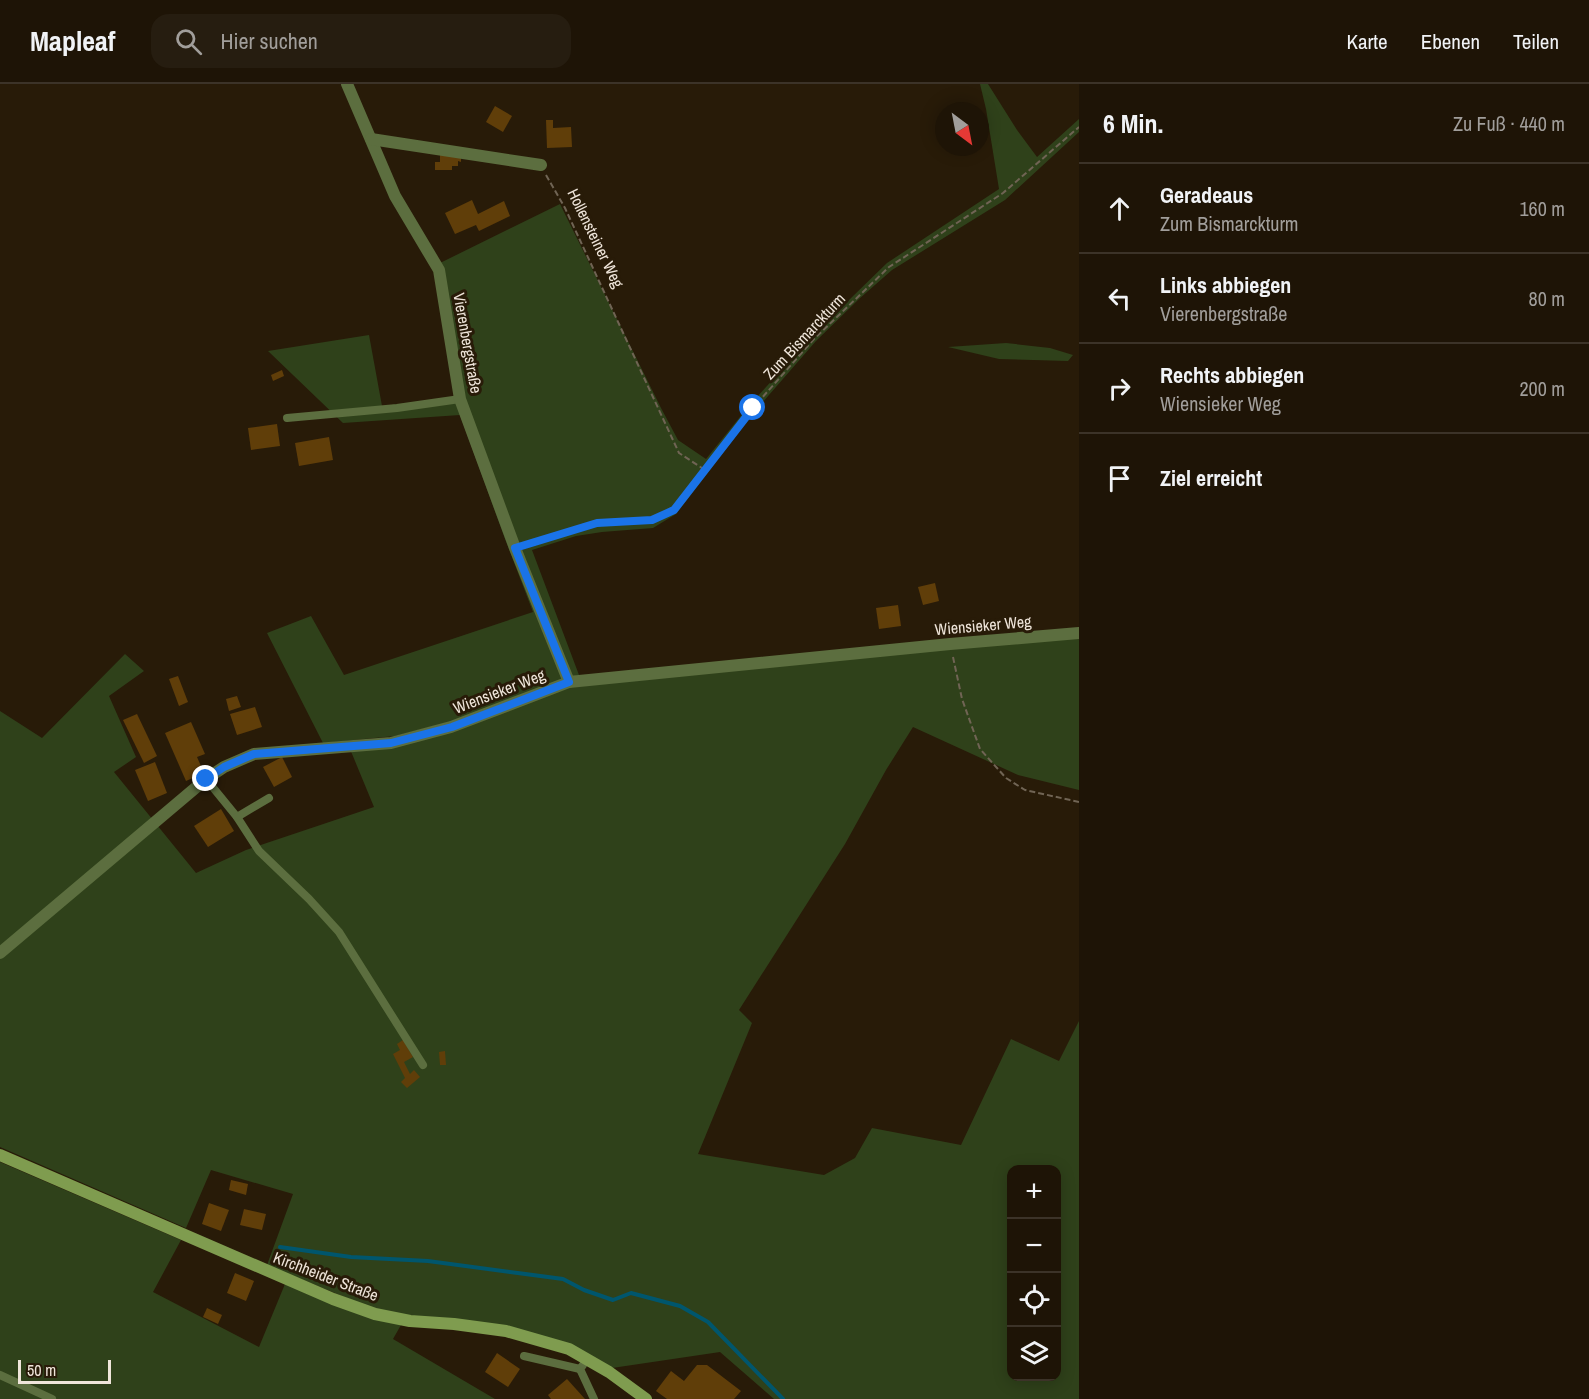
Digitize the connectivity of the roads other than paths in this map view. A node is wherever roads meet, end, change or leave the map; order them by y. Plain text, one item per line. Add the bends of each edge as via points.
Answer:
1 (346, 84) edge
2 (370, 140) junction
3 (540, 165) road end
4 (460, 399) junction
5 (287, 418) dead end
6 (1079, 633) edge
7 (569, 682) junction
8 (206, 779) junction
9 (269, 798) dead end
10 (237, 817) junction
11 (0, 953) edge
12 (423, 1065) dead end
13 (0, 1155) edge
14 (524, 1356) dead end
15 (583, 1364) junction
16 (0, 1376) edge
17 (52, 1399) edge
18 (594, 1399) edge
19 (646, 1399) edge

1 - 2 street, Vierenbergstraße
2 - 3 street
2 - 4 street, Vierenbergstraße via 395,196 439,270
4 - 5 lane
4 - 7 street, Vierenbergstraße
6 - 7 street, Wiensieker Weg
7 - 8 street, Wiensieker Weg via 452,727 391,743 254,754
8 - 10 lane
8 - 11 street, Wiensieker Weg
9 - 10 lane
10 - 12 lane via 259,851 339,932
13 - 15 main road, Kirchheider Straße via 333,1299 410,1321 506,1331 569,1349
14 - 15 lane
15 - 18 lane
15 - 19 main road, Kirchheider Straße via 609,1372
16 - 17 lane

